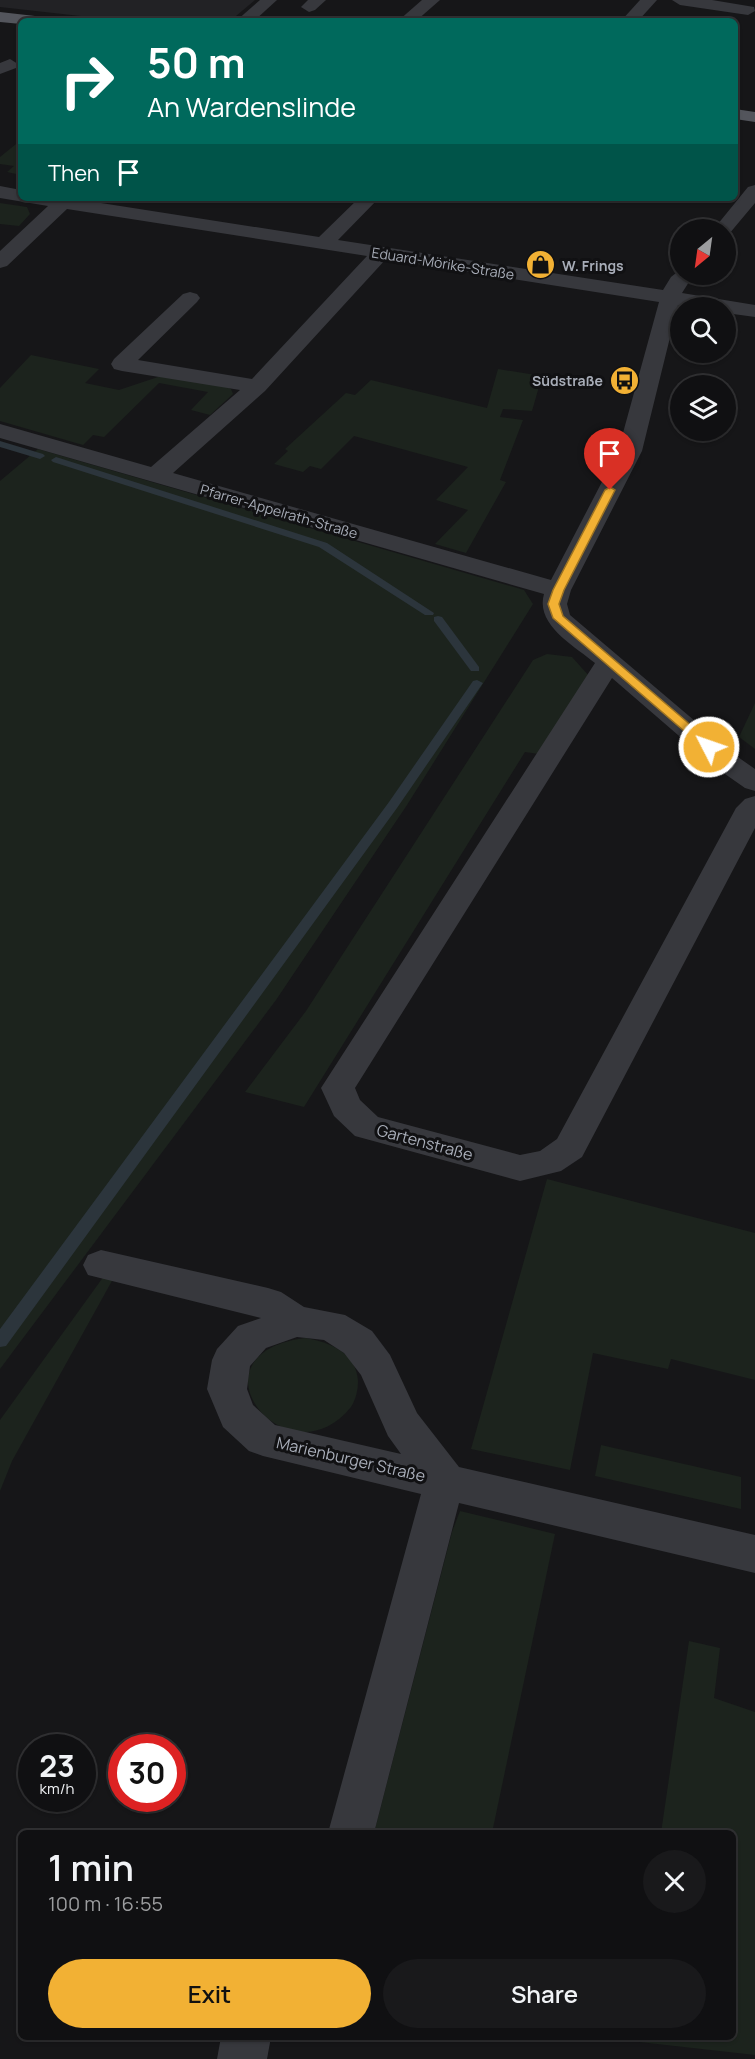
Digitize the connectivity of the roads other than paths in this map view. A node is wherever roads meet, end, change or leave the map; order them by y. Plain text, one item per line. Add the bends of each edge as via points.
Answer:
1 (268, 0) edge
2 (432, 0) edge
3 (649, 0) edge
4 (680, 0) edge
5 (751, 7) edge
6 (0, 17) edge
7 (247, 18) edge
8 (410, 18) edge
9 (631, 18) edge
10 (18, 19) edge
11 (738, 21) edge
12 (738, 114) edge
13 (755, 117) edge
14 (0, 192) edge
15 (755, 192) edge
16 (18, 195) edge
17 (50, 201) edge
18 (367, 201) edge
19 (62, 203) junction
20 (732, 219) edge
21 (323, 244) junction
22 (380, 254) junction
23 (0, 262) edge
24 (190, 298) dead end
25 (670, 298) joint
26 (736, 308) edge
27 (755, 311) edge
28 (257, 386) junction
29 (0, 431) edge
30 (155, 476) junction
31 (558, 590) junction
32 (610, 661) junction
33 (755, 782) edge
34 (755, 805) edge
35 (101, 1265) dead end
36 (296, 1321) junction
37 (445, 1480) junction
38 (755, 1554) edge
39 (352, 1830) edge
40 (245, 2040) edge
41 (242, 2059) edge

1 - 7 street
2 - 8 street
3 - 9 street
4 - 5 street
5 - 11 street
6 - 10 main road
12 - 13 main road
14 - 16 street
15 - 20 street
17 - 19 street, Eduard-Mörike-Straße
18 - 21 street
19 - 21 street, Eduard-Mörike-Straße
19 - 23 street
21 - 22 street, Eduard-Mörike-Straße
22 - 25 street, Eduard-Mörike-Straße
22 - 28 street
24 - 28 street via 122,364
25 - 31 street via 630,451
26 - 27 street, Eduard-Mörike-Straße
28 - 30 street
29 - 30 street, Pfarrer-Appelrath-Straße
30 - 31 street, Pfarrer-Appelrath-Straße
31 - 32 street via 554,604 558,618
32 - 33 street via 725,761
32 - 34 street, Gartenstraße via 338,1088 346,1107 367,1127 520,1168 549,1162 570,1148
35 - 36 street via 268,1303
36 - 37 street, Marienburger Straße via 332,1326 358,1342 376,1366 402,1424
36 - 37 street, Marienburger Straße via 252,1337 231,1360 227,1389 237,1415 263,1439
37 - 38 street, Marienburger Straße
37 - 39 street, Marienburger Straße
40 - 41 street

